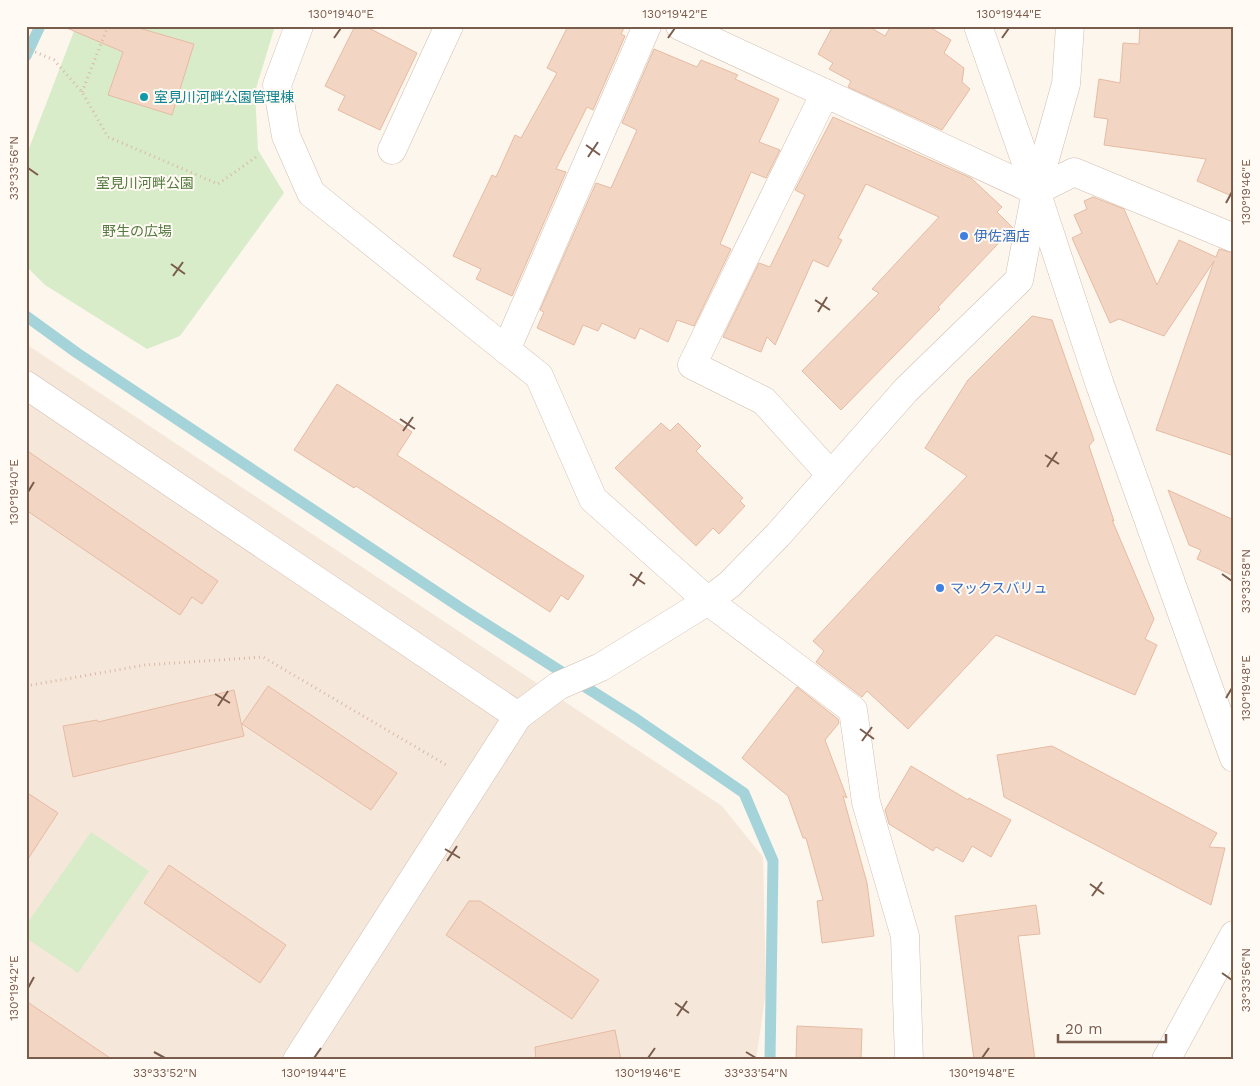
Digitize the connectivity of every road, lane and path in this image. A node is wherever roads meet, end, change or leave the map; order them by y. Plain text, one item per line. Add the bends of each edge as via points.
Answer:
1 (108, 26) edge
2 (299, 26) edge
3 (449, 26) edge
4 (647, 26) edge
5 (680, 26) edge
6 (978, 26) edge
7 (1070, 26) edge
8 (26, 48) edge
9 (82, 92) junction
10 (825, 93) junction
11 (286, 136) junction
12 (392, 150) dead end
13 (1036, 191) junction
14 (1234, 238) edge
15 (506, 350) junction
16 (26, 385) edge
17 (831, 475) junction
18 (708, 601) junction
19 (26, 686) edge
20 (518, 716) junction
21 (1234, 758) edge
22 (474, 781) junction
23 (1234, 935) edge
24 (298, 1060) edge
25 (909, 1060) edge
26 (1166, 1060) edge

1 - 9 path
2 - 11 street via 277,85
3 - 12 street
4 - 15 street
5 - 10 street
6 - 13 street
7 - 13 street via 1066,84
8 - 9 path via 54,60
9 - 11 path via 108,137 218,184
10 - 13 street
10 - 17 street via 692,365 764,401
11 - 15 street via 311,193
13 - 14 street via 1074,172
13 - 17 street via 1020,280 906,390
13 - 21 street via 1100,385
15 - 18 street via 539,376 593,499
16 - 20 street
17 - 18 street via 736,577
18 - 20 street via 601,668 558,686
18 - 25 street via 853,710 866,802 906,936
19 - 22 path via 145,665 263,656
20 - 22 street
22 - 24 street
23 - 26 street

